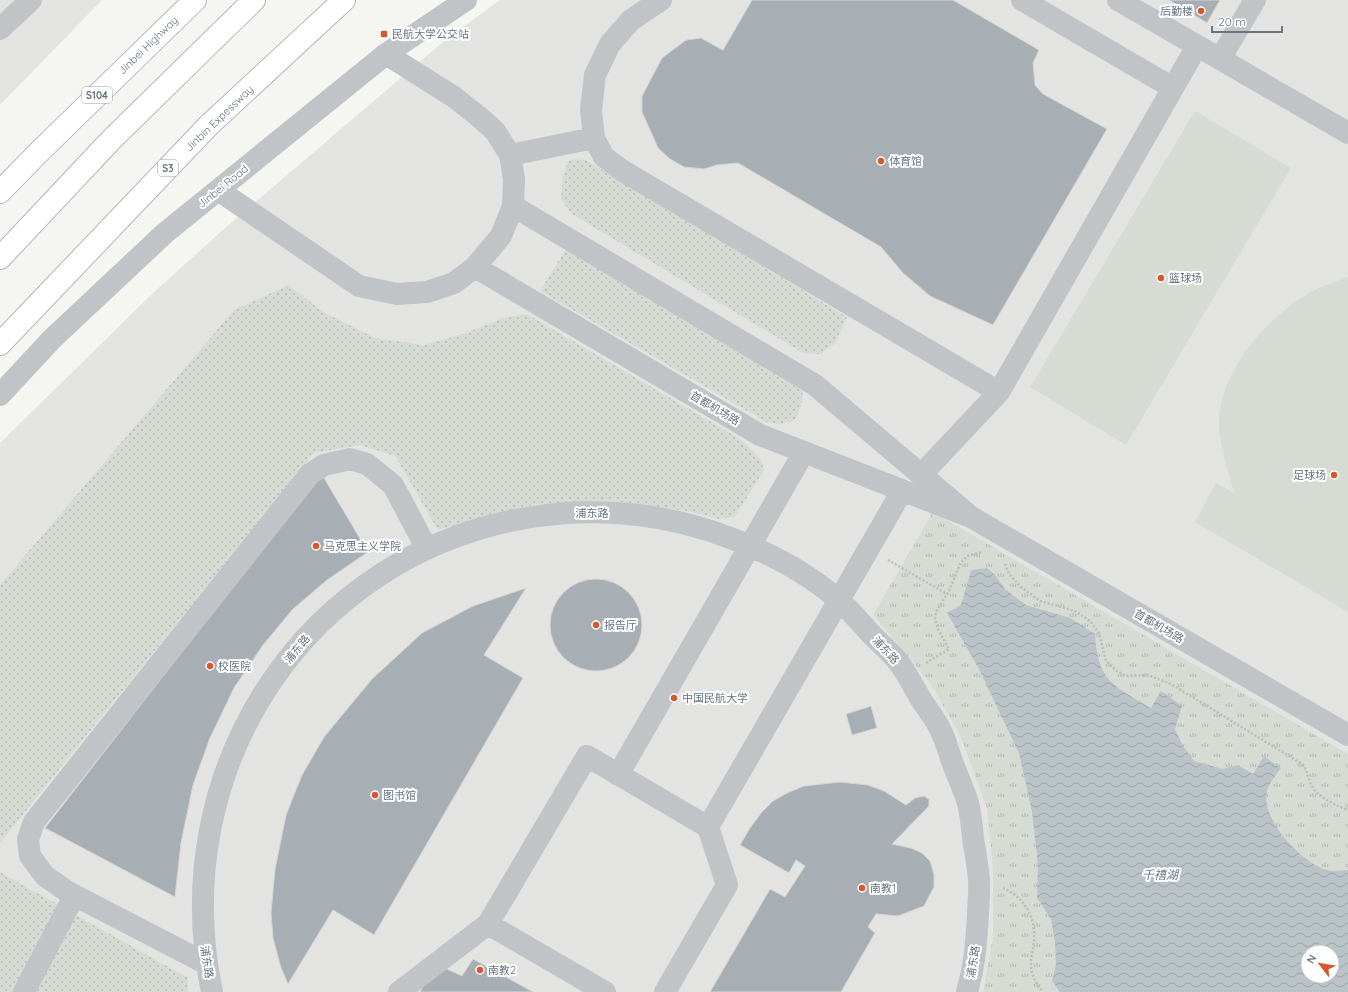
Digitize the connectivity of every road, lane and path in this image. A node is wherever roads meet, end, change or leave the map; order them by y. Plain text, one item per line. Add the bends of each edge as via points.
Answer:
1 (31, 0) edge
2 (176, 0) edge
3 (195, 0) edge
4 (254, 0) edge
5 (344, 0) edge
6 (466, 0) edge
7 (661, 0) edge
8 (1022, 0) edge
9 (1118, 0) edge
10 (1255, 0) edge
11 (0, 29) edge
12 (1197, 46) junction
13 (386, 54) junction
14 (1220, 59) junction
15 (1173, 88) junction
16 (1348, 133) edge
17 (594, 138) junction
18 (510, 155) junction
19 (0, 172) edge
20 (218, 190) junction
21 (0, 192) edge
22 (513, 206) junction
23 (0, 258) edge
24 (475, 267) junction
25 (0, 344) edge
26 (999, 392) junction
27 (0, 395) edge
28 (804, 452) junction
29 (921, 475) junction
30 (902, 491) junction
31 (971, 517) junction
32 (750, 546) junction
33 (427, 549) junction
34 (869, 549) junction
35 (986, 552) dead end
36 (1002, 557) dead end
37 (947, 594) junction
38 (839, 601) junction
39 (907, 676) junction
40 (1348, 735) edge
41 (618, 775) junction
42 (1348, 810) edge
43 (708, 827) junction
44 (980, 883) junction
45 (74, 896) junction
46 (488, 924) junction
47 (207, 964) junction
48 (24, 992) edge
49 (212, 992) edge
50 (398, 992) edge
51 (605, 992) edge
52 (665, 992) edge
53 (967, 992) edge
54 (1043, 992) edge

1 - 11 street
2 - 19 main road, Jinbei Highway / S104
3 - 21 main road, Jinbei Highway / S104
4 - 23 main road via 111,140
5 - 25 main road, Jinbin Expessway / S3 via 210,125
6 - 13 street, Jinbei Road
7 - 17 street via 631,20 610,44 595,75 591,110
8 - 15 street
9 - 12 street
10 - 14 street
12 - 14 street
12 - 15 street
13 - 18 street via 454,97 478,116 495,131
13 - 20 street, Jinbei Road
14 - 16 street
15 - 26 street
17 - 18 street
17 - 26 street via 604,156 623,171
18 - 22 street via 514,179
20 - 24 street via 359,286 397,294 427,292 454,283
20 - 27 street, Jinbei Road via 165,233 52,339
22 - 24 street via 501,236
22 - 29 street, 首都机场路 via 814,385
24 - 28 street, 首都机场路 via 760,435
26 - 29 street
28 - 30 street, 首都机场路
28 - 32 street
29 - 31 street, 首都机场路
30 - 31 street, 首都机场路
30 - 34 street
31 - 40 street, 首都机场路
32 - 33 street, 浦东路 via 723,535 673,521 648,516 595,512 518,519 468,533
32 - 38 street, 浦东路 via 786,564
32 - 41 street
33 - 45 street via 393,485 367,464 350,459 324,465 310,474 34,822 28,839 30,856 45,876
33 - 47 street, 浦东路 via 374,579 333,611 292,653 252,712 223,778 208,835 204,860 202,912
34 - 37 path
34 - 38 street
35 - 37 path via 968,556 960,564
36 - 42 path via 1010,574 1021,587 1040,601 1075,611 1090,621 1099,633 1106,661 1117,671 1126,676 1148,675 1171,684 1302,764 1318,794
37 - 39 path via 935,619 949,649
38 - 39 street, 浦东路 via 900,664
38 - 43 street
39 - 44 street, 浦东路 via 941,731 968,805
41 - 43 street
41 - 46 street via 587,756
43 - 52 street via 727,885
44 - 53 street, 浦东路 via 975,962
44 - 54 path via 1012,891 1034,920 1031,967 1037,985
45 - 47 street
45 - 48 street
46 - 50 street
46 - 51 street
47 - 49 street, 浦东路

